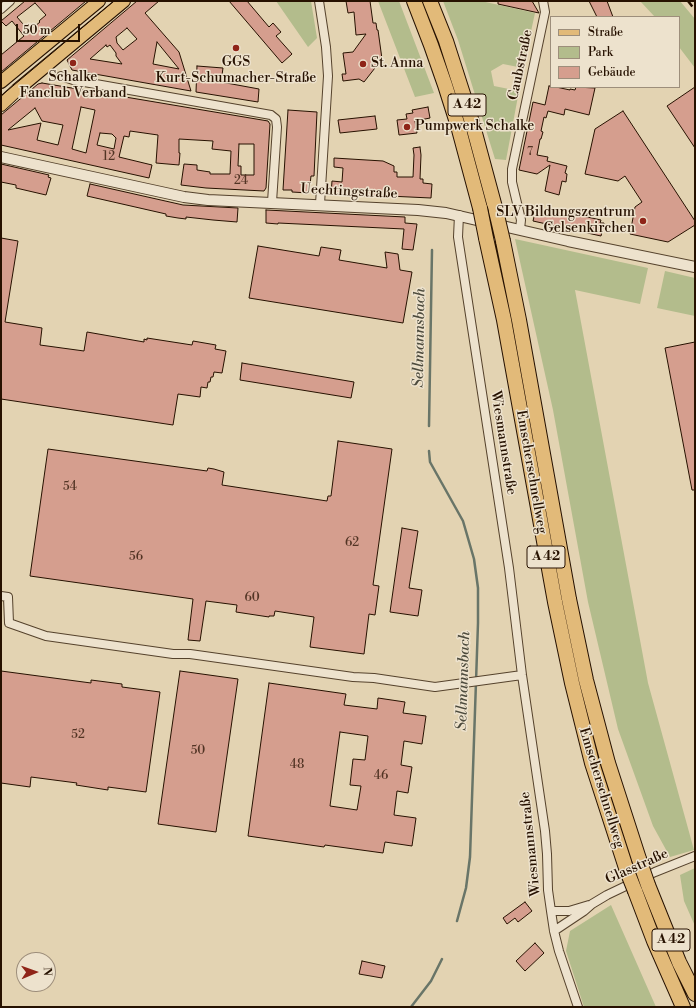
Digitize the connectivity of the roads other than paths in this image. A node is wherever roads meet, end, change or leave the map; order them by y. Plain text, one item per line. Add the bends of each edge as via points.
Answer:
1 (10, 1) edge
2 (99, 1) edge
3 (124, 1) edge
4 (319, 1) edge
5 (414, 1) edge
6 (430, 1) edge
7 (543, 1) edge
8 (1, 9) edge
9 (61, 76) dead end
10 (1, 82) edge
11 (1, 105) edge
12 (1, 157) edge
13 (272, 202) junction
14 (320, 204) junction
15 (459, 216) junction
16 (520, 229) junction
17 (695, 267) edge
18 (1, 596) edge
19 (522, 675) junction
20 (695, 856) edge
21 (592, 904) junction
22 (551, 911) junction
23 (554, 931) junction
24 (695, 994) edge
25 (578, 1007) edge
26 (683, 1007) edge

1 - 8 street
2 - 10 main road
3 - 11 main road
4 - 14 street via 328,76
5 - 26 highway, Emscherschnellweg / A 42, bridge via 458,126 480,208 504,320 554,602 592,764 627,871
6 - 24 highway, Emscherschnellweg / A 42, bridge via 464,95 503,241 586,680 608,762 648,885 679,962
7 - 16 street, Caubstraße via 545,12 512,169 512,182 521,220
9 - 13 street via 271,115 276,119 277,126
12 - 13 street, Uechtingstraße via 184,197
13 - 14 street, Uechtingstraße
14 - 15 street, Uechtingstraße via 418,210
15 - 16 street, Uechtingstraße
15 - 19 street, Wiesmannstraße via 458,237 509,568
16 - 17 street, Uechtingstraße
18 - 19 street via 8,597 9,623 46,636 435,687
19 - 22 street, Wiesmannstraße via 545,831
20 - 21 street, Glasstraße via 655,872
21 - 22 street, Glasstraße via 569,911
21 - 23 street, Glasstraße
22 - 23 street, Wiesmannstraße
23 - 25 street, Wiesmannstraße

